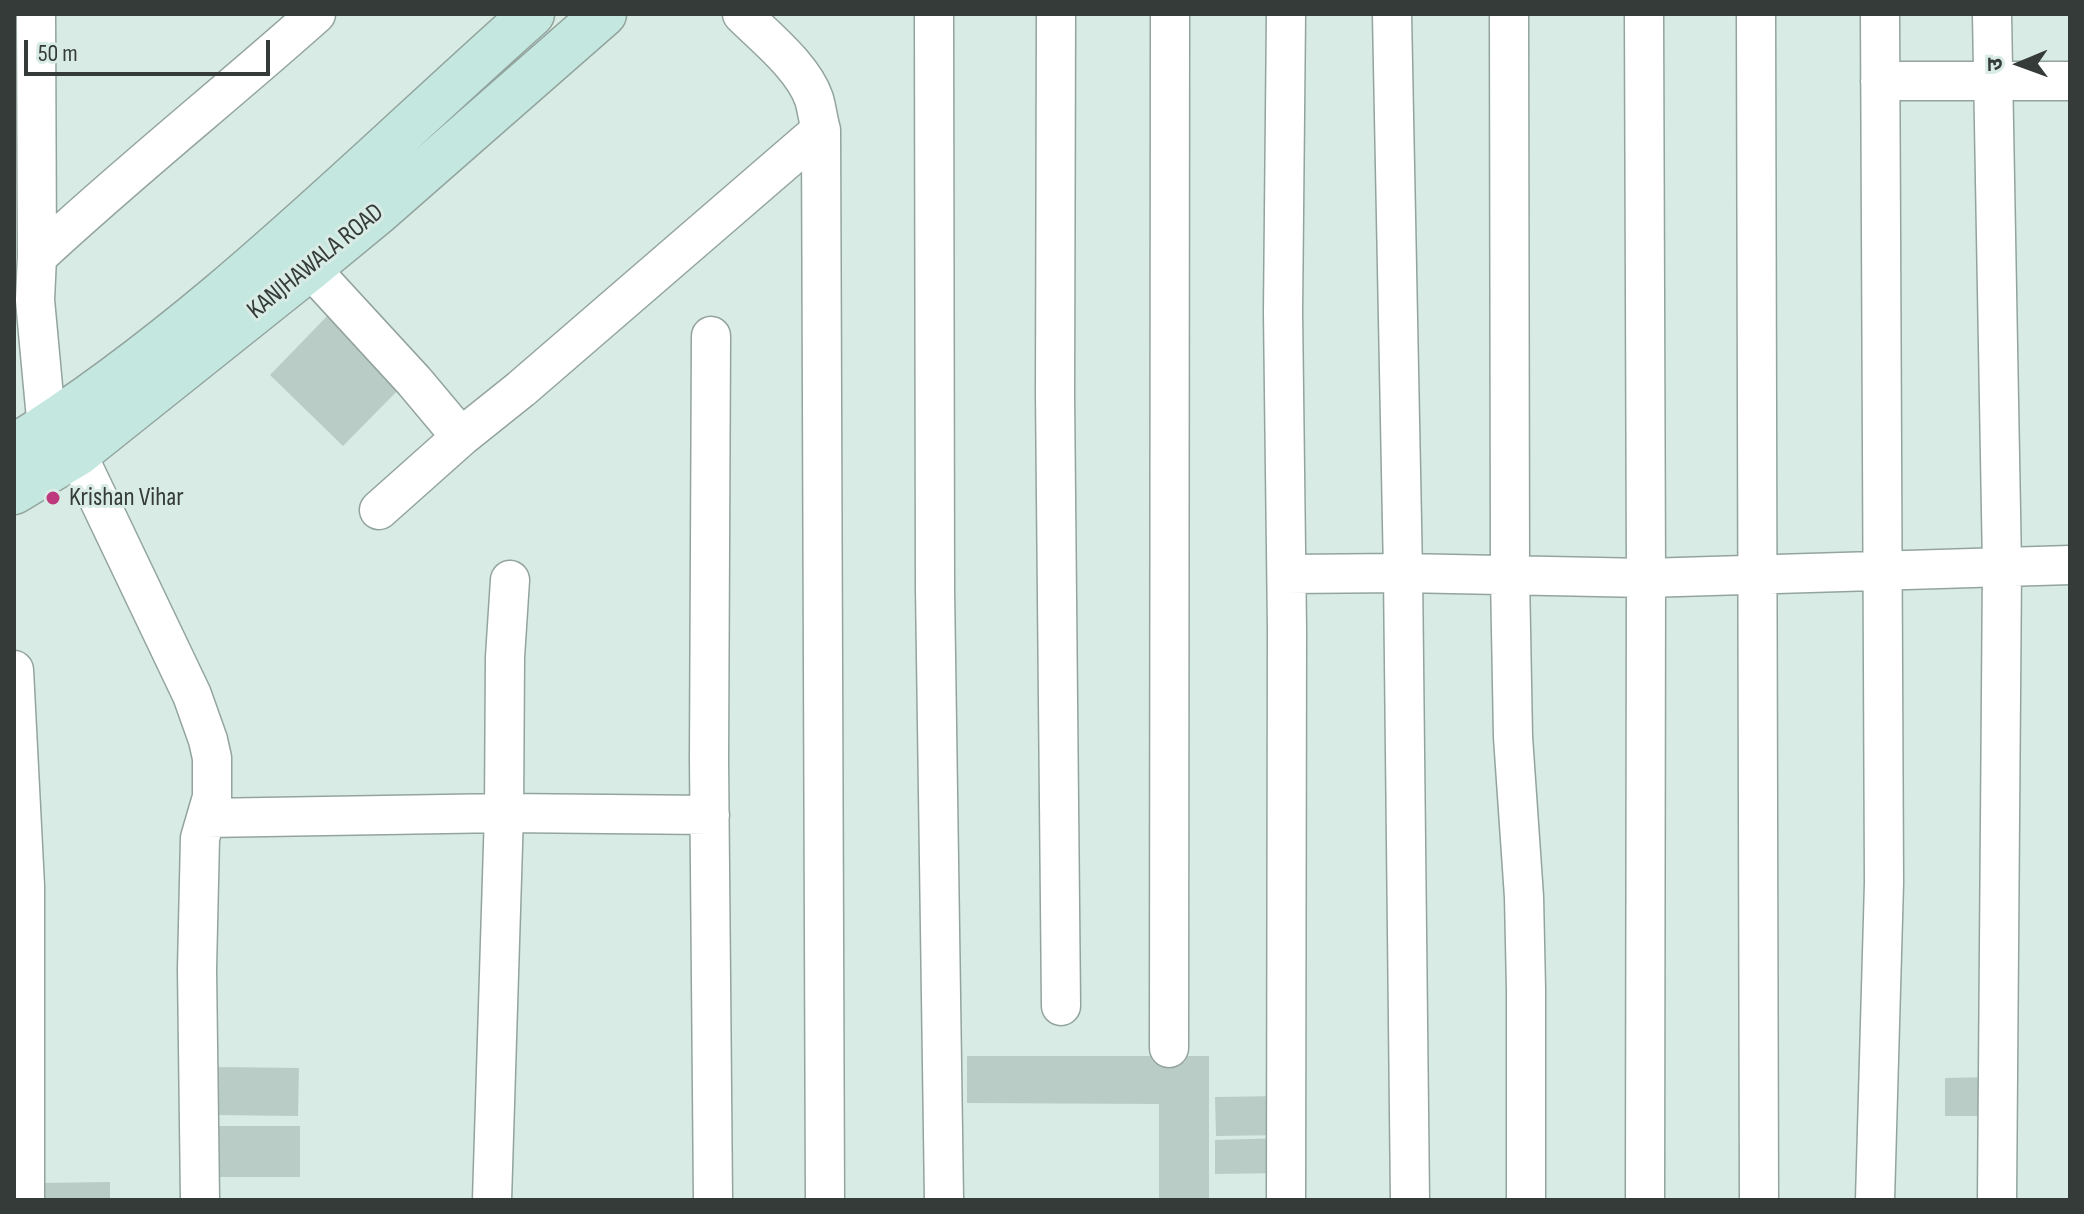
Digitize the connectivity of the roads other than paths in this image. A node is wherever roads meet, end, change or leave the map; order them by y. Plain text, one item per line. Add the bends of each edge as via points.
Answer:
1 (36, 14) edge
2 (316, 14) edge
3 (532, 14) edge
4 (604, 14) edge
5 (742, 14) edge
6 (934, 14) edge
7 (1056, 14) edge
8 (1170, 14) edge
9 (1286, 14) edge
10 (1392, 14) edge
11 (1509, 14) edge
12 (1644, 14) edge
13 (1756, 14) edge
14 (1880, 14) edge
15 (1992, 14) edge
16 (1880, 81) junction
17 (1992, 81) junction
18 (2070, 81) edge
19 (821, 130) junction
20 (37, 257) junction
21 (310, 268) junction
22 (25, 320) edge
23 (711, 336) dead end
24 (461, 437) junction
25 (47, 450) edge
26 (14, 492) edge
27 (379, 510) dead end
28 (2070, 565) edge
29 (2002, 567) junction
30 (1881, 572) junction
31 (1403, 573) junction
32 (1287, 574) junction
33 (1759, 575) junction
34 (1510, 576) junction
35 (1646, 578) junction
36 (510, 580) dead end
37 (14, 670) edge
38 (504, 813) junction
39 (710, 815) junction
40 (206, 818) junction
41 (1061, 1006) dead end
42 (1169, 1048) dead end
43 (25, 1200) edge
44 (200, 1200) edge
45 (492, 1200) edge
46 (713, 1200) edge
47 (825, 1200) edge
48 (944, 1200) edge
49 (1286, 1200) edge
50 (1410, 1200) edge
51 (1526, 1200) edge
52 (1645, 1200) edge
53 (1759, 1200) edge
54 (1875, 1200) edge
55 (1997, 1200) edge

1 - 20 street
2 - 20 street
3 - 25 main road, KANJHAWALA ROAD via 355,177 142,357
4 - 21 main road, KANJHAWALA ROAD
5 - 19 street via 801,75
6 - 48 street
7 - 41 street
8 - 42 street
9 - 32 street
10 - 31 street
11 - 34 street
12 - 35 street
13 - 33 street
14 - 16 street
15 - 17 street
16 - 17 street
16 - 30 street
17 - 18 street
17 - 29 street
19 - 24 street
19 - 47 street
20 - 22 street via 35,300
21 - 24 street
21 - 25 main road, KANJHAWALA ROAD
22 - 25 street
23 - 39 street
24 - 27 street
25 - 26 main road, KANJHAWALA ROAD
25 - 40 street via 192,695 212,758
28 - 29 street
29 - 30 street
29 - 55 street
30 - 33 street
30 - 54 street via 1884,883
31 - 32 street
31 - 34 street
31 - 50 street
32 - 49 street
33 - 35 street
33 - 53 street
34 - 35 street
34 - 51 street via 1513,737 1524,897
35 - 52 street
36 - 38 street
37 - 43 street via 25,886
38 - 39 street
38 - 40 street
38 - 45 street
39 - 46 street
40 - 44 street via 200,838 197,969

